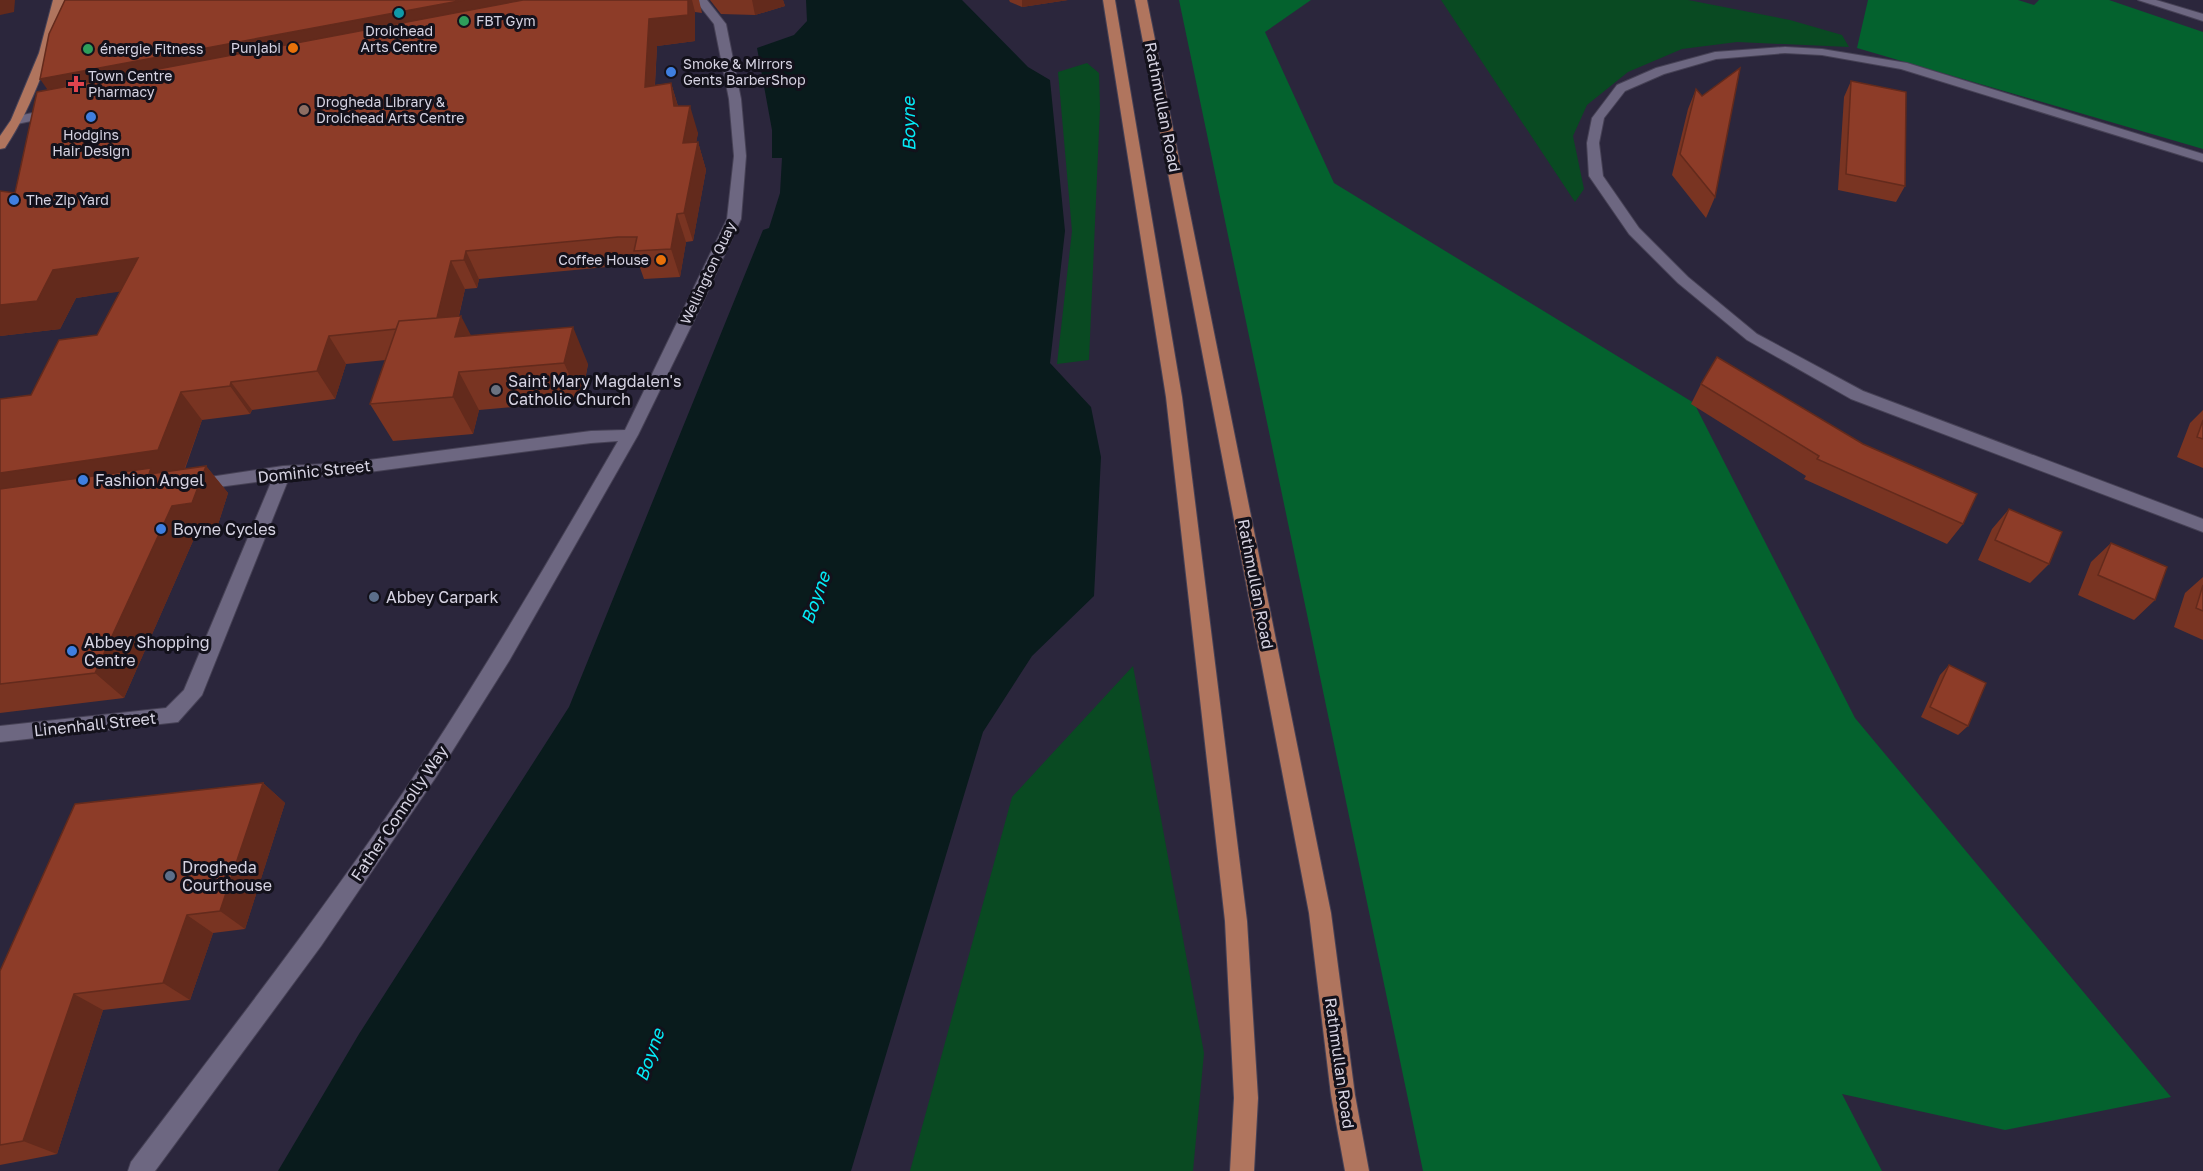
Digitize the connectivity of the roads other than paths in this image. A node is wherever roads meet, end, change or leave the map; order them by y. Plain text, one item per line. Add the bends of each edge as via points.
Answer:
1 (58, 0) edge
2 (700, 0) edge
3 (1109, 0) edge
4 (1141, 0) edge
5 (2144, 0) edge
6 (2203, 18) edge
7 (63, 111) edge
8 (18, 120) junction
9 (1, 142) edge
10 (2203, 158) edge
11 (630, 435) junction
12 (283, 472) junction
13 (177, 487) edge
14 (2203, 526) edge
15 (0, 735) edge
16 (141, 1171) edge
17 (1242, 1171) edge
18 (1357, 1171) edge

1 - 8 main road via 48,44
2 - 11 street, Wellington Quay via 720,24 735,99 740,156 734,219
3 - 17 main road via 1174,397 1236,921 1246,1098
4 - 18 main road, Rathmullan Road via 1320,913 1343,1095
5 - 6 street
7 - 8 street
8 - 9 main road
10 - 14 street via 1903,66 1785,50 1715,56 1660,71 1622,88 1598,118 1593,143 1596,176 1634,231 1683,280 1752,337 1857,395
11 - 12 street, Dominic Street
11 - 16 street, Father Connolly Way via 502,656 429,771 313,938
12 - 13 street, Dominic Street
12 - 15 street, Linenhall Street via 192,695 171,716

